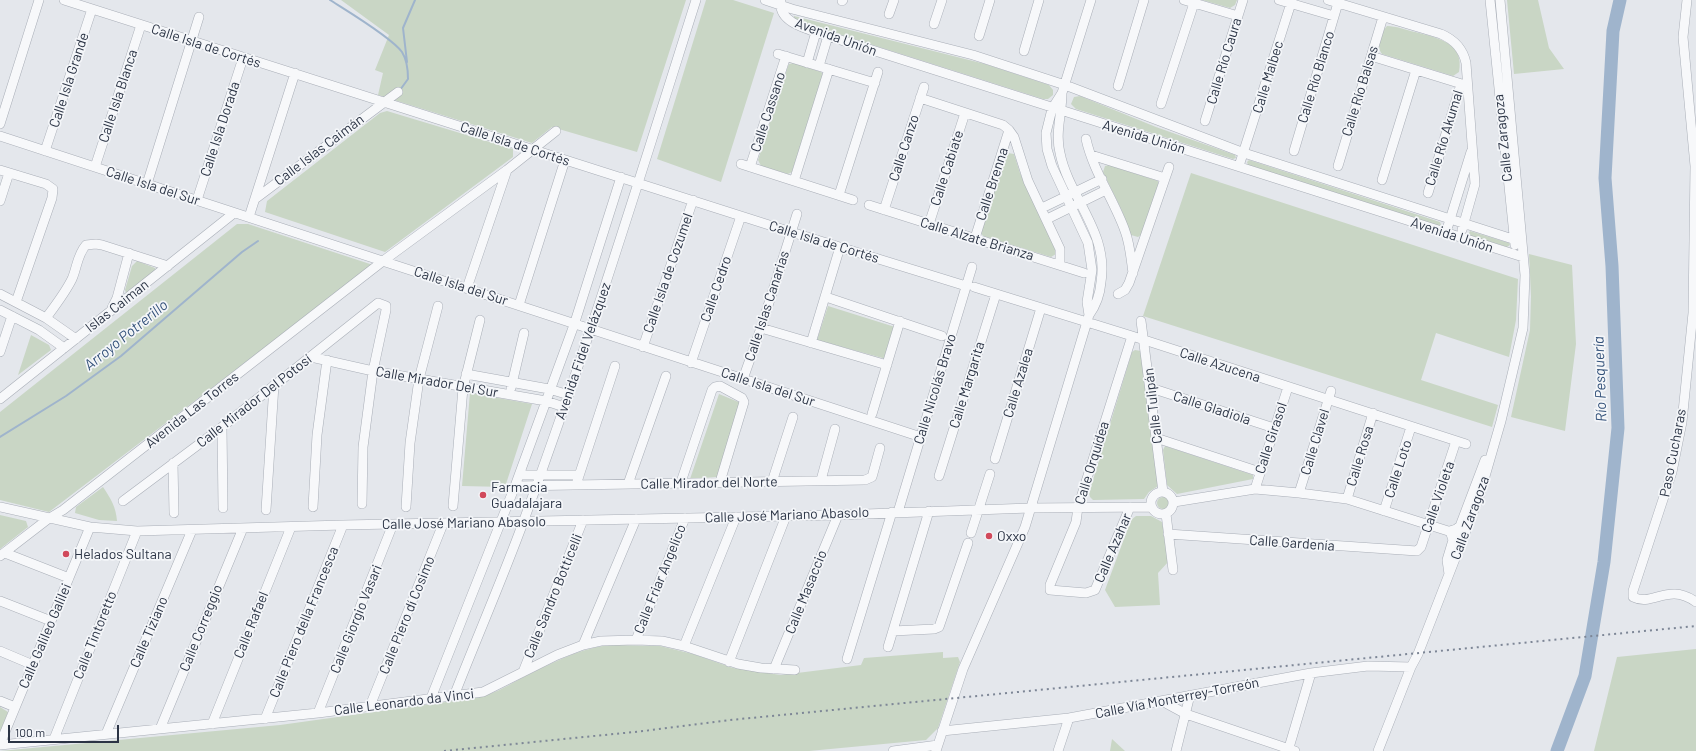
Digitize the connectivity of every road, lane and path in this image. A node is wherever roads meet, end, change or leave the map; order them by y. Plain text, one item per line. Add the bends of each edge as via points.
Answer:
1 (39, 0) edge
2 (64, 0) edge
3 (696, 0) edge
4 (765, 0) edge
5 (894, 0) edge
6 (942, 0) edge
7 (990, 0) edge
8 (1039, 0) edge
9 (1091, 0) edge
10 (1144, 0) edge
11 (1243, 0) edge
12 (1280, 0) edge
13 (1328, 0) edge
14 (1500, 0) edge
15 (1687, 0) edge
16 (1189, 1) edge
17 (1490, 1) edge
18 (781, 2) edge
19 (1291, 2) edge
20 (1338, 3) junction
21 (794, 4) edge
22 (92, 9) junction
23 (889, 14) dead end
24 (1238, 16) junction
25 (1334, 16) junction
26 (199, 17) dead end
27 (1383, 17) junction
28 (934, 24) dead end
29 (141, 25) junction
30 (816, 32) junction
31 (828, 36) junction
32 (979, 36) dead end
33 (192, 41) junction
34 (1024, 51) dead end
35 (1371, 56) junction
36 (243, 58) junction
37 (807, 62) junction
38 (819, 66) junction
39 (829, 69) junction
40 (1416, 70) junction
41 (878, 72) dead end
42 (295, 73) junction
43 (875, 83) junction
44 (1464, 84) junction
45 (1118, 86) dead end
46 (924, 87) dead end
47 (1064, 89) junction
48 (398, 92) dead end
49 (920, 98) junction
50 (384, 102) junction
51 (1161, 104) dead end
52 (1052, 109) junction
53 (1062, 112) junction
54 (965, 113) junction
55 (1205, 121) dead end
56 (0, 124) edge
57 (1009, 130) junction
58 (556, 131) dead end
59 (0, 136) edge
60 (1086, 139) dead end
61 (1473, 147) junction
62 (532, 150) junction
63 (46, 151) junction
64 (1294, 152) dead end
65 (1060, 153) junction
66 (1244, 153) junction
67 (1091, 155) junction
68 (1049, 156) junction
69 (565, 160) junction
70 (741, 164) dead end
71 (1240, 166) junction
72 (1338, 166) dead end
73 (94, 167) junction
74 (750, 167) junction
75 (1169, 167) dead end
76 (507, 170) junction
77 (5, 172) edge
78 (621, 177) junction
79 (1165, 178) junction
80 (1102, 179) junction
81 (1382, 180) dead end
82 (794, 181) junction
83 (639, 183) junction
84 (147, 184) junction
85 (1106, 190) junction
86 (1076, 192) junction
87 (1428, 193) dead end
88 (839, 196) junction
89 (1066, 196) junction
90 (255, 199) junction
91 (198, 200) junction
92 (693, 200) junction
93 (853, 200) dead end
94 (0, 201) edge
95 (1081, 202) junction
96 (870, 205) dead end
97 (1072, 207) junction
98 (1042, 208) junction
99 (884, 210) junction
100 (234, 213) junction
101 (797, 214) dead end
102 (741, 216) junction
103 (249, 217) junction
104 (1047, 219) junction
105 (1450, 220) junction
106 (1512, 222) junction
107 (929, 224) junction
108 (1463, 224) junction
109 (791, 232) junction
110 (1446, 233) junction
111 (1496, 235) junction
112 (1459, 237) junction
113 (975, 238) junction
114 (1518, 241) junction
115 (840, 247) junction
116 (129, 253) junction
117 (1520, 256) junction
118 (383, 261) junction
119 (1060, 265) junction
120 (168, 266) junction
121 (972, 267) dead end
122 (1084, 273) dead end
123 (1133, 273) junction
124 (970, 287) junction
125 (467, 288) junction
126 (0, 294) edge
127 (996, 294) junction
128 (1118, 294) dead end
129 (826, 297) junction
130 (16, 302) junction
131 (519, 305) junction
132 (438, 306) dead end
133 (1041, 308) junction
134 (0, 310) edge
135 (12, 316) junction
136 (106, 316) junction
137 (46, 318) junction
138 (1088, 318) junction
139 (480, 320) dead end
140 (900, 321) junction
141 (1142, 321) dead end
142 (574, 325) junction
143 (761, 328) junction
144 (591, 330) junction
145 (524, 333) dead end
146 (942, 336) dead end
147 (1132, 336) junction
148 (76, 339) junction
149 (1145, 340) junction
150 (811, 343) junction
151 (643, 347) junction
152 (64, 348) junction
153 (0, 352) edge
154 (311, 357) junction
155 (327, 360) junction
156 (691, 363) junction
157 (887, 365) junction
158 (615, 366) dead end
159 (374, 371) junction
160 (466, 374) junction
161 (666, 376) dead end
162 (419, 379) junction
163 (743, 379) junction
164 (512, 382) junction
165 (274, 386) junction
166 (1288, 387) junction
167 (463, 388) junction
168 (1150, 388) junction
169 (549, 389) junction
170 (510, 395) junction
171 (569, 395) junction
172 (1329, 395) junction
173 (0, 399) edge
174 (546, 401) junction
175 (564, 407) junction
176 (1373, 413) junction
177 (872, 414) dead end
178 (793, 417) dead end
179 (222, 427) junction
180 (1411, 427) junction
181 (1274, 428) junction
182 (835, 429) dead end
183 (921, 437) junction
184 (1156, 438) junction
185 (1456, 441) junction
186 (1495, 443) junction
187 (1466, 444) dead end
188 (880, 448) dead end
189 (995, 459) dead end
190 (174, 463) junction
191 (1260, 472) junction
192 (990, 474) dead end
193 (519, 475) junction
194 (540, 475) junction
195 (579, 475) junction
196 (939, 476) dead end
197 (821, 480) junction
198 (681, 482) junction
199 (720, 482) junction
200 (772, 482) junction
201 (628, 484) junction
202 (576, 485) junction
203 (515, 486) junction
204 (536, 487) junction
205 (1255, 489) junction
206 (1163, 492) junction
207 (1299, 493) junction
208 (1347, 499) junction
209 (123, 501) dead end
210 (1174, 502) junction
211 (362, 504) dead end
212 (406, 506) dead end
213 (452, 506) dead end
214 (0, 507) edge
215 (313, 507) dead end
216 (1078, 507) junction
217 (1130, 507) junction
218 (1151, 507) junction
219 (223, 508) dead end
220 (1030, 508) junction
221 (266, 510) dead end
222 (979, 510) junction
223 (930, 511) junction
224 (1384, 511) junction
225 (895, 512) junction
226 (174, 513) dead end
227 (1166, 514) junction
228 (838, 515) junction
229 (786, 516) junction
230 (736, 517) junction
231 (685, 518) junction
232 (48, 519) junction
233 (636, 519) junction
234 (583, 520) junction
235 (501, 522) junction
236 (524, 522) junction
237 (393, 524) junction
238 (444, 524) junction
239 (343, 525) junction
240 (1429, 525) junction
241 (90, 527) junction
242 (291, 527) junction
243 (242, 528) junction
244 (192, 530) junction
245 (137, 531) junction
246 (1450, 531) junction
247 (971, 533) dead end
248 (1168, 534) junction
249 (1464, 536) junction
250 (968, 544) dead end
251 (1417, 551) joint
252 (2, 554) edge
253 (1173, 570) dead end
254 (1449, 574) junction
255 (69, 578) junction
256 (1049, 589) joint
257 (0, 601) edge
258 (1696, 602) edge
259 (51, 621) junction
260 (893, 631) junction
261 (636, 640) junction
262 (583, 645) junction
263 (684, 646) junction
264 (888, 647) dead end
265 (0, 651) edge
266 (847, 660) dead end
267 (728, 662) junction
268 (33, 665) junction
269 (1411, 666) junction
270 (774, 669) junction
271 (795, 670) dead end
272 (523, 672) junction
273 (1311, 673) junction
274 (1190, 695) junction
275 (454, 696) junction
276 (431, 698) junction
277 (0, 701) edge
278 (1162, 701) junction
279 (370, 706) junction
280 (15, 707) junction
281 (318, 713) junction
282 (1186, 714) junction
283 (1069, 718) junction
284 (265, 719) junction
285 (212, 724) junction
286 (160, 729) junction
287 (942, 731) junction
288 (106, 734) junction
289 (54, 739) junction
290 (0, 744) edge
291 (937, 748) edge
292 (1290, 750) edge
293 (892, 751) edge
294 (1058, 751) edge
295 (1176, 751) edge
296 (1378, 751) edge

1 - 56 street
2 - 22 street, Calle Isla de Cortés
3 - 83 street, Avenida Fidel Velázquez
4 - 18 street, Avenida Unión
5 - 23 street
6 - 28 street
7 - 32 street
8 - 34 street
9 - 47 street
10 - 45 street
11 - 24 street, Calle Río Caura
12 - 19 street
13 - 20 street
14 - 17 street
14 - 114 street, Calle Zaragoza
15 - 258 street, Paso Cucharas via 1683,37 1695,166 1693,313 1682,422 1672,472 1633,597 1643,600 1676,593 1686,595
16 - 24 street
16 - 51 street
17 - 106 street, Calle Zaragoza
18 - 21 street, Avenida Unión
18 - 30 street, Avenida Unión via 783,13 793,23
19 - 25 street
19 - 66 street, Calle Malbec
20 - 25 street, Calle Río Blanco
20 - 27 street
21 - 47 street, Avenida Unión via 973,55
22 - 29 street, Calle Isla de Cortés
22 - 63 street, Calle Isla Grande
24 - 55 street, Calle Río Caura
25 - 64 street, Calle Río Blanco
26 - 33 street
27 - 35 street, Calle Río Balsas
27 - 44 street via 1441,34 1455,42 1465,58
29 - 33 street, Calle Isla de Cortés
29 - 73 street, Calle Isla Blanca
30 - 31 street, Avenida Unión
30 - 37 street
31 - 38 street
31 - 52 street, Avenida Unión
33 - 36 street, Calle Isla de Cortés
33 - 84 street
35 - 40 street
35 - 72 street, Calle Río Balsas
36 - 42 street, Calle Isla de Cortés
36 - 91 street, Calle Isla Dorada
37 - 38 street
37 - 74 street, Calle Cassano via 782,55
38 - 39 street
39 - 43 street
39 - 82 street
40 - 44 street
40 - 81 street
41 - 43 street
42 - 50 street, Calle Isla de Cortés
42 - 90 street
43 - 88 street
44 - 61 street
44 - 87 street, Calle Río Akumal
46 - 49 street, Calle Canzo
47 - 52 street
47 - 53 street
47 - 66 street, Avenida Unión
48 - 50 street, Calle Islas Caimán
49 - 54 street
49 - 99 street, Calle Canzo
50 - 62 street, Calle Isla de Cortés
50 - 90 street, Calle Islas Caimán
52 - 53 street, Avenida Unión
52 - 68 street via 1046,133
53 - 65 street via 1058,136
53 - 71 street, Avenida Unión
54 - 57 street via 1003,125
54 - 107 street, Calle Cabiate
57 - 98 street via 1015,139 1028,180
57 - 113 street, Calle Brenna
58 - 62 street, Avenida Las Torres
59 - 63 street, Calle Isla del Sur
60 - 67 street
61 - 105 street
61 - 108 street via 1475,184
62 - 69 street, Calle Isla de Cortés
62 - 76 street, Avenida Las Torres
63 - 73 street, Calle Isla del Sur
65 - 68 street
65 - 86 street via 1064,169
66 - 71 street, Calle Malbec
66 - 105 street, Avenida Unión
67 - 79 street
67 - 80 street
68 - 89 street
69 - 78 street, Calle Isla de Cortés
69 - 131 street
70 - 74 street
71 - 110 street, Avenida Unión
73 - 84 street, Calle Isla del Sur
74 - 82 street
75 - 79 street
76 - 118 street, Avenida Las Torres
76 - 125 street
77 - 94 street
77 - 130 street via 46,184 53,189
78 - 83 street, Calle Isla de Cortés
78 - 142 street, Avenida Fidel Velázquez
79 - 123 street
80 - 85 street
80 - 86 street
82 - 88 street
83 - 92 street, Calle Isla de Cortés
83 - 144 street, Avenida Fidel Velázquez
84 - 91 street, Calle Isla del Sur
85 - 95 street
85 - 123 street via 1126,232
86 - 89 street
86 - 95 street
88 - 93 street
89 - 97 street
89 - 98 street
90 - 103 street
91 - 100 street, Calle Isla del Sur
92 - 102 street, Calle Isla de Cortés
92 - 151 street, Calle Isla de Cozumel
95 - 97 street
95 - 138 street via 1096,235 1102,265 1097,305
96 - 99 street, Calle Alzate Brianza
97 - 104 street
97 - 138 street via 1090,252 1092,270 1087,302
98 - 104 street
99 - 107 street, Calle Alzate Brianza
100 - 103 street, Calle Isla del Sur
100 - 120 street, Islas Caiman
101 - 109 street, Calle Islas Canarias
102 - 109 street, Calle Isla de Cortés
102 - 156 street, Calle Cedro
103 - 118 street, Calle Isla del Sur
104 - 119 street via 1060,249
105 - 108 street, Avenida Unión
105 - 110 street
106 - 111 street via 1506,231
106 - 114 street, Calle Zaragoza
107 - 113 street, Calle Alzate Brianza
108 - 111 street, Avenida Unión
108 - 112 street
109 - 115 street, Calle Isla de Cortés
109 - 143 street, Calle Islas Canarias
110 - 112 street, Avenida Unión
111 - 114 street, Avenida Unión
112 - 117 street, Avenida Unión
113 - 119 street, Calle Alzate Brianza
114 - 117 street, Calle Zaragoza
115 - 124 street, Calle Isla de Cortés
115 - 129 street
116 - 120 street
116 - 136 street via 117,298
116 - 137 street via 96,244 86,245 67,288
117 - 186 street, Calle Zaragoza via 1525,275 1523,328
118 - 125 street, Calle Isla del Sur
118 - 232 street, Avenida Las Torres via 63,510
119 - 122 street, Calle Alzate Brianza
120 - 136 street, Islas Caiman
121 - 124 street, Calle Nicolás Bravo
123 - 128 street via 1127,287
124 - 127 street, Calle Azucena
124 - 183 street, Calle Nicolás Bravo
125 - 131 street, Calle Isla del Sur
126 - 130 street
127 - 133 street, Calle Azucena
127 - 196 street, Calle Margarita
129 - 140 street
129 - 150 street
130 - 137 street
131 - 142 street, Calle Isla del Sur
132 - 162 street
133 - 138 street, Calle Azucena
133 - 189 street, Calle Azalea
134 - 135 street
135 - 152 street via 39,330
135 - 153 street
136 - 148 street, Islas Caiman
137 - 148 street
138 - 147 street, Calle Azucena
138 - 220 street
139 - 160 street
140 - 146 street
140 - 157 street
141 - 149 street, Calle Tulipán
142 - 144 street, Calle Isla del Sur
142 - 169 street, Avenida Fidel Velázquez
143 - 150 street
143 - 163 street, Calle Islas Canarias
144 - 151 street, Calle Isla del Sur
144 - 171 street, Avenida Fidel Velázquez
145 - 164 street
147 - 149 street, Calle Azucena
147 - 216 street, Calle Orquídea
148 - 152 street, Islas Caiman
149 - 166 street, Calle Azucena
149 - 168 street, Calle Tulipán
150 - 157 street
151 - 156 street, Calle Isla del Sur
152 - 173 street, Islas Caiman
154 - 155 street, Calle Mirador Del Sur
154 - 159 street, Calle Mirador Del Potosí via 378,303 384,304 386,310
154 - 165 street, Calle Mirador Del Potosí
155 - 159 street, Calle Mirador Del Sur
155 - 215 street via 317,435
156 - 163 street, Calle Isla del Sur
157 - 177 street
158 - 195 street
159 - 162 street, Calle Mirador Del Sur
159 - 211 street via 363,447
160 - 164 street, Calle Mirador Del Sur
160 - 167 street
161 - 201 street
162 - 167 street, Calle Mirador Del Sur
162 - 212 street via 410,443
163 - 183 street, Calle Isla del Sur
164 - 169 street, Calle Mirador Del Sur
164 - 170 street
165 - 179 street, Calle Mirador Del Potosí
165 - 221 street
166 - 172 street, Calle Azucena
166 - 181 street, Calle Girasol
167 - 170 street, Calle Mirador Del Sur
167 - 213 street
168 - 181 street, Calle Gladiola
168 - 184 street, Calle Tulipán
169 - 171 street, Calle Mirador Del Sur
169 - 174 street, Avenida Fidel Velázquez
170 - 174 street, Calle Mirador Del Sur
171 - 175 street, Avenida Fidel Velázquez
172 - 176 street, Calle Azucena
172 - 207 street, Calle Clavel
174 - 175 street, Calle Mirador Del Sur
174 - 193 street, Avenida Fidel Velázquez
175 - 194 street, Avenida Fidel Velázquez
176 - 180 street, Calle Azucena
176 - 208 street, Calle Rosa
178 - 200 street
179 - 190 street, Calle Mirador Del Potosí
179 - 219 street
180 - 185 street, Calle Azucena
180 - 224 street, Calle Loto
181 - 191 street, Calle Girasol
182 - 197 street
183 - 225 street, Calle Nicolás Bravo
184 - 191 street
184 - 206 street, Calle Tulipán
185 - 187 street, Calle Azucena
185 - 240 street, Calle Violeta
186 - 246 street via 1487,456 1460,526
186 - 249 street, Calle Zaragoza
188 - 197 street, Calle Mirador del Norte via 870,479
190 - 209 street, Calle Mirador Del Potosí
190 - 226 street
191 - 205 street, Calle Girasol
192 - 222 street
193 - 194 street
193 - 203 street, Avenida Fidel Velázquez
194 - 195 street
194 - 204 street, Avenida Fidel Velázquez
195 - 202 street
197 - 200 street, Calle Mirador del Norte
198 - 199 street, Calle Mirador del Norte
198 - 199 street via 710,393 715,387 723,387 744,400
198 - 201 street, Calle Mirador del Norte
199 - 200 street, Calle Mirador del Norte
201 - 202 street, Calle Mirador del Norte
202 - 204 street, Calle Mirador del Norte
203 - 204 street, Calle Mirador del Norte
203 - 235 street, Avenida Fidel Velázquez
204 - 236 street, Avenida Fidel Velázquez
205 - 207 street
205 - 210 street
206 - 210 street via 1171,496
206 - 218 street via 1153,496
207 - 208 street
208 - 224 street
210 - 227 street via 1172,509
214 - 232 street, Calle José Mariano Abasolo
216 - 217 street, Calle José Mariano Abasolo
216 - 220 street, Calle José Mariano Abasolo
216 - 256 street, Calle Orquídea via 1076,522
217 - 218 street, Calle José Mariano Abasolo
217 - 256 street, Calle Azahar via 1095,590 1086,593
218 - 227 street via 1159,514
220 - 222 street, Calle José Mariano Abasolo
220 - 287 street via 1025,527 963,669
222 - 223 street, Calle José Mariano Abasolo
222 - 247 street
223 - 225 street, Calle José Mariano Abasolo
223 - 260 street
224 - 240 street
225 - 228 street, Calle José Mariano Abasolo
225 - 266 street, Calle Nicolás Bravo
227 - 248 street
228 - 229 street, Calle José Mariano Abasolo
228 - 270 street, Calle Masaccio
229 - 230 street, Calle José Mariano Abasolo
229 - 267 street
230 - 231 street, Calle José Mariano Abasolo
230 - 263 street
231 - 233 street, Calle José Mariano Abasolo
231 - 261 street, Calle Friar Angelico
232 - 241 street, Calle José Mariano Abasolo
232 - 252 street, Avenida Las Torres
233 - 234 street, Calle José Mariano Abasolo
233 - 262 street
234 - 236 street, Calle José Mariano Abasolo
234 - 272 street, Calle Sandro Botticelli
235 - 236 street, Calle José Mariano Abasolo
235 - 238 street, Calle José Mariano Abasolo
235 - 276 street, Avenida Fidel Velázquez
236 - 275 street, Avenida Fidel Velázquez
237 - 238 street, Calle José Mariano Abasolo
237 - 239 street, Calle José Mariano Abasolo
237 - 281 street, Calle Giorgio Vasari
238 - 279 street, Calle Piero dí Cosimo
239 - 242 street, Calle José Mariano Abasolo
239 - 284 street, Calle Piero della Francesca
240 - 246 street
240 - 251 street, Calle Violeta
241 - 245 street, Calle José Mariano Abasolo
241 - 255 street, Calle Galileo Galilei
242 - 243 street, Calle José Mariano Abasolo
242 - 285 street, Calle Rafael
243 - 244 street, Calle José Mariano Abasolo
243 - 286 street, Calle Correggio
244 - 245 street, Calle José Mariano Abasolo
244 - 288 street, Calle Tiziano
245 - 289 street, Calle Tintoretto
246 - 249 street
246 - 254 street via 1453,540 1447,560
248 - 251 street, Calle Gardenía
248 - 253 street
249 - 254 street, Calle Zaragoza
250 - 260 street via 939,627 934,630
252 - 255 street
254 - 269 street, Calle Zaragoza
255 - 259 street, Calle Galileo Galilei
257 - 259 street
259 - 268 street, Calle Galileo Galilei
260 - 264 street
261 - 262 street, Calle Leonardo da Vinci via 601,641
261 - 263 street, Calle Leonardo da Vinci
262 - 272 street, Calle Leonardo da Vinci
263 - 267 street, Calle Leonardo da Vinci
265 - 268 street
267 - 270 street, Calle Leonardo da Vinci
268 - 280 street, Calle Galileo Galilei
269 - 273 street, Calle Vía Monterrey-Torreón via 1368,666
269 - 296 street, Calle Zaragoza
270 - 271 street, Calle Leonardo da Vinci
272 - 275 street, Calle Leonardo da Vinci via 483,692
273 - 274 street, Calle Vía Monterrey-Torreón
273 - 292 street
274 - 278 street, Calle Vía Monterrey-Torreón
274 - 282 street
275 - 276 street, Calle Leonardo da Vinci
276 - 279 street, Calle Leonardo da Vinci
277 - 280 street
278 - 282 street
278 - 283 street, Calle Vía Monterrey-Torreón
279 - 281 street, Calle Leonardo da Vinci
280 - 290 street, Calle Galileo Galilei
281 - 284 street, Calle Leonardo da Vinci
282 - 292 street
282 - 295 street
283 - 287 street, Calle Vía Monterrey-Torreón
283 - 294 street
284 - 285 street, Calle Leonardo da Vinci
285 - 286 street, Calle Leonardo da Vinci
286 - 288 street, Calle Leonardo da Vinci
287 - 291 street
288 - 289 street, Calle Leonardo da Vinci
289 - 290 street, Calle Leonardo da Vinci
291 - 293 street

